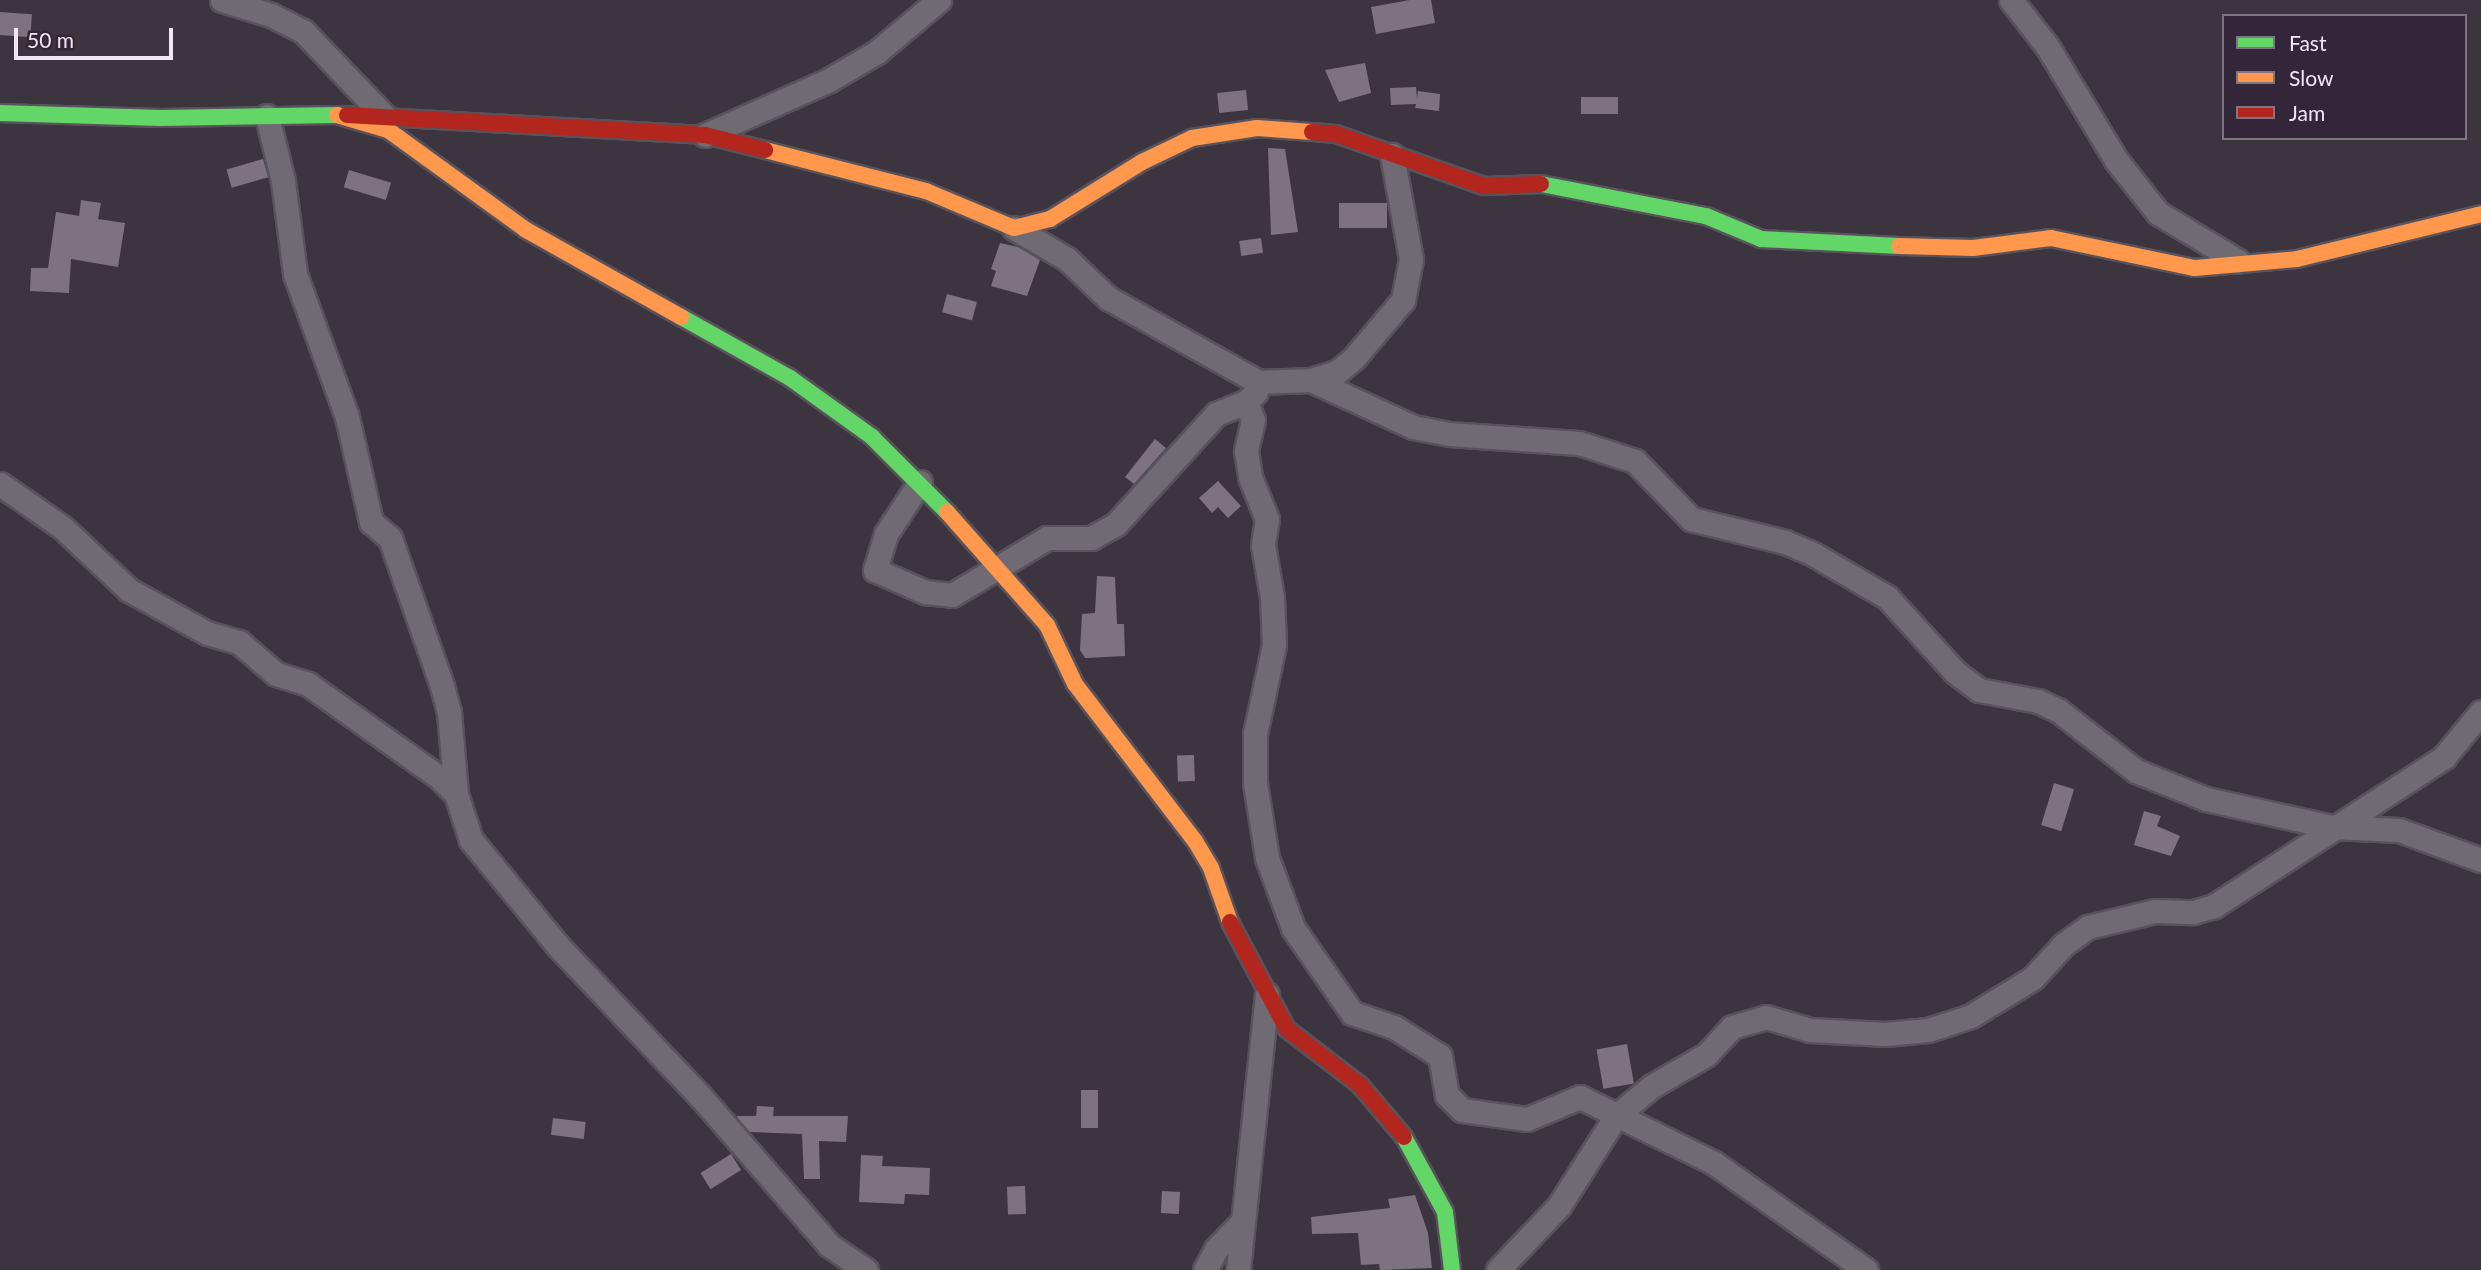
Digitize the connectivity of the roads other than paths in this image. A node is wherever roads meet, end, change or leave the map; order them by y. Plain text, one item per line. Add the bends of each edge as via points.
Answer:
1 (222, 0) edge
2 (939, 0) edge
3 (2011, 0) edge
4 (0, 113) edge
5 (347, 115) junction
6 (267, 116) junction
7 (386, 118) junction
8 (705, 135) junction
9 (1392, 155) junction
10 (2481, 214) edge
11 (1014, 228) junction
12 (2238, 261) junction
13 (1311, 380) junction
14 (1258, 382) junction
15 (1245, 402) junction
16 (920, 482) junction
17 (0, 484) edge
18 (994, 570) junction
19 (2481, 712) edge
20 (456, 794) junction
21 (2332, 827) junction
22 (2481, 860) edge
23 (1267, 995) junction
24 (1616, 1116) junction
25 (1239, 1225) junction
26 (866, 1270) edge
27 (1205, 1270) edge
28 (1238, 1270) edge
29 (1452, 1270) edge
30 (1499, 1270) edge
31 (1866, 1270) edge

1 - 7 street via 271,15 303,31
2 - 8 street via 877,52 829,80
3 - 12 street via 2047,46 2116,160 2158,213
4 - 6 street
5 - 6 street
5 - 7 street
5 - 16 street via 388,130 424,152 526,230 578,262 790,378 872,437
6 - 20 street via 283,181 295,274 347,417 371,522 390,538 442,686 449,712
7 - 8 street
8 - 11 street via 926,191
9 - 11 street via 1336,134 1257,128 1192,138 1142,162 1050,219
9 - 12 street via 1484,186 1555,184 1706,216 1760,239 1973,248 2051,238 2195,268
9 - 13 street via 1411,259 1403,300 1354,358 1336,372
10 - 12 street via 2297,260
11 - 14 street via 1067,259 1108,298
13 - 14 street
13 - 21 street via 1333,386 1390,420 1413,427 1449,434 1579,443 1635,461 1691,519 1786,542 1887,597 1955,672 1979,690 2038,701 2059,711 2111,755 2168,785 2206,799
14 - 15 street via 1255,395
15 - 18 street via 1216,414 1116,524 1091,538 1047,538
15 - 24 street via 1252,420 1246,451 1250,477 1267,519 1263,545 1274,645 1256,723 1255,783 1270,869 1293,928 1352,1013 1394,1027 1440,1056 1447,1095 1462,1111 1527,1119 1580,1097
16 - 18 street
16 - 18 street via 886,534 875,570 940,596 969,588
17 - 20 street via 63,528 129,590 207,633 239,642 276,674 307,684 439,777
18 - 23 street via 1047,625 1075,684 1195,841 1211,868 1236,939
19 - 21 street via 2444,757
20 - 26 street via 471,840 558,946 700,1096 829,1245
21 - 22 street via 2399,830
21 - 24 street via 2214,906 2193,912 2155,911 2088,927 2063,945 2033,978 1998,1001 1928,1030 1845,1035 1766,1017 1746,1020 1731,1027 1706,1055 1652,1086
23 - 25 street
23 - 29 street via 1287,1029 1360,1085 1411,1146 1445,1212
24 - 30 street via 1559,1206
24 - 31 street via 1714,1163
25 - 27 street via 1216,1249
25 - 28 street

